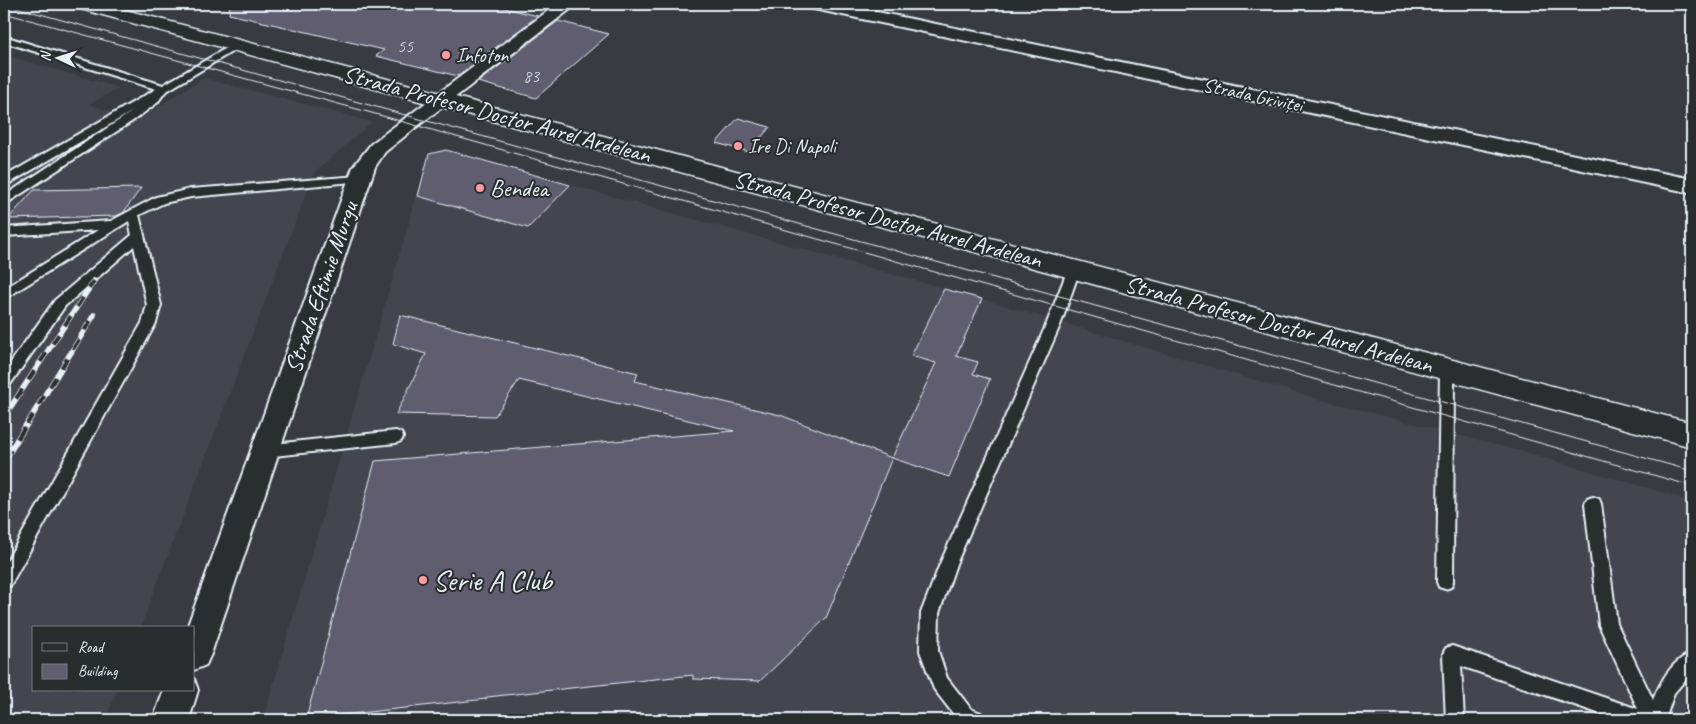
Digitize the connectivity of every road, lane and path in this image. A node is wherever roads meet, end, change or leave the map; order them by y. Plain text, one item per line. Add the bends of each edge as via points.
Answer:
1 (83, 4) edge
2 (568, 4) edge
3 (814, 4) edge
4 (4, 39) edge
5 (238, 45) junction
6 (163, 88) junction
7 (441, 98) junction
8 (359, 179) junction
9 (4, 182) edge
10 (1692, 186) edge
11 (4, 201) edge
12 (133, 213) junction
13 (114, 225) junction
14 (4, 232) edge
15 (138, 237) junction
16 (1074, 269) junction
17 (4, 295) edge
18 (1447, 370) junction
19 (4, 382) edge
20 (1692, 435) edge
21 (396, 437) dead end
22 (264, 451) junction
23 (1593, 504) dead end
24 (4, 581) edge
25 (1445, 582) dead end
26 (195, 651) edge
27 (1692, 660) edge
28 (180, 692) edge
29 (171, 720) edge
30 (974, 720) edge
31 (1455, 720) edge
32 (1644, 720) edge
33 (1654, 720) edge

1 - 5 main road, Strada Profesor Doctor Aurel Ardelean
2 - 7 street, Strada Eftimie Murgu
3 - 10 street, Strada Griviței
4 - 6 lane
5 - 6 lane
5 - 7 main road, Strada Profesor Doctor Aurel Ardelean
6 - 9 lane
6 - 11 lane via 153,101 130,118
7 - 8 street, Strada Eftimie Murgu via 378,148
7 - 16 main road, Strada Profesor Doctor Aurel Ardelean
8 - 12 lane via 191,193 160,200
8 - 22 street, Strada Eftimie Murgu
12 - 13 lane
12 - 15 lane
13 - 14 lane
13 - 17 lane
15 - 19 lane via 60,303
15 - 24 lane via 154,305 149,322
16 - 18 main road, Strada Profesor Doctor Aurel Ardelean
16 - 30 lane via 930,613 929,651 940,683
18 - 20 main road, Strada Profesor Doctor Aurel Ardelean
18 - 25 lane
21 - 22 lane
22 - 26 street, Strada Eftimie Murgu
23 - 33 lane via 1608,625
27 - 33 lane via 1667,686
28 - 29 street
31 - 32 lane via 1452,654

